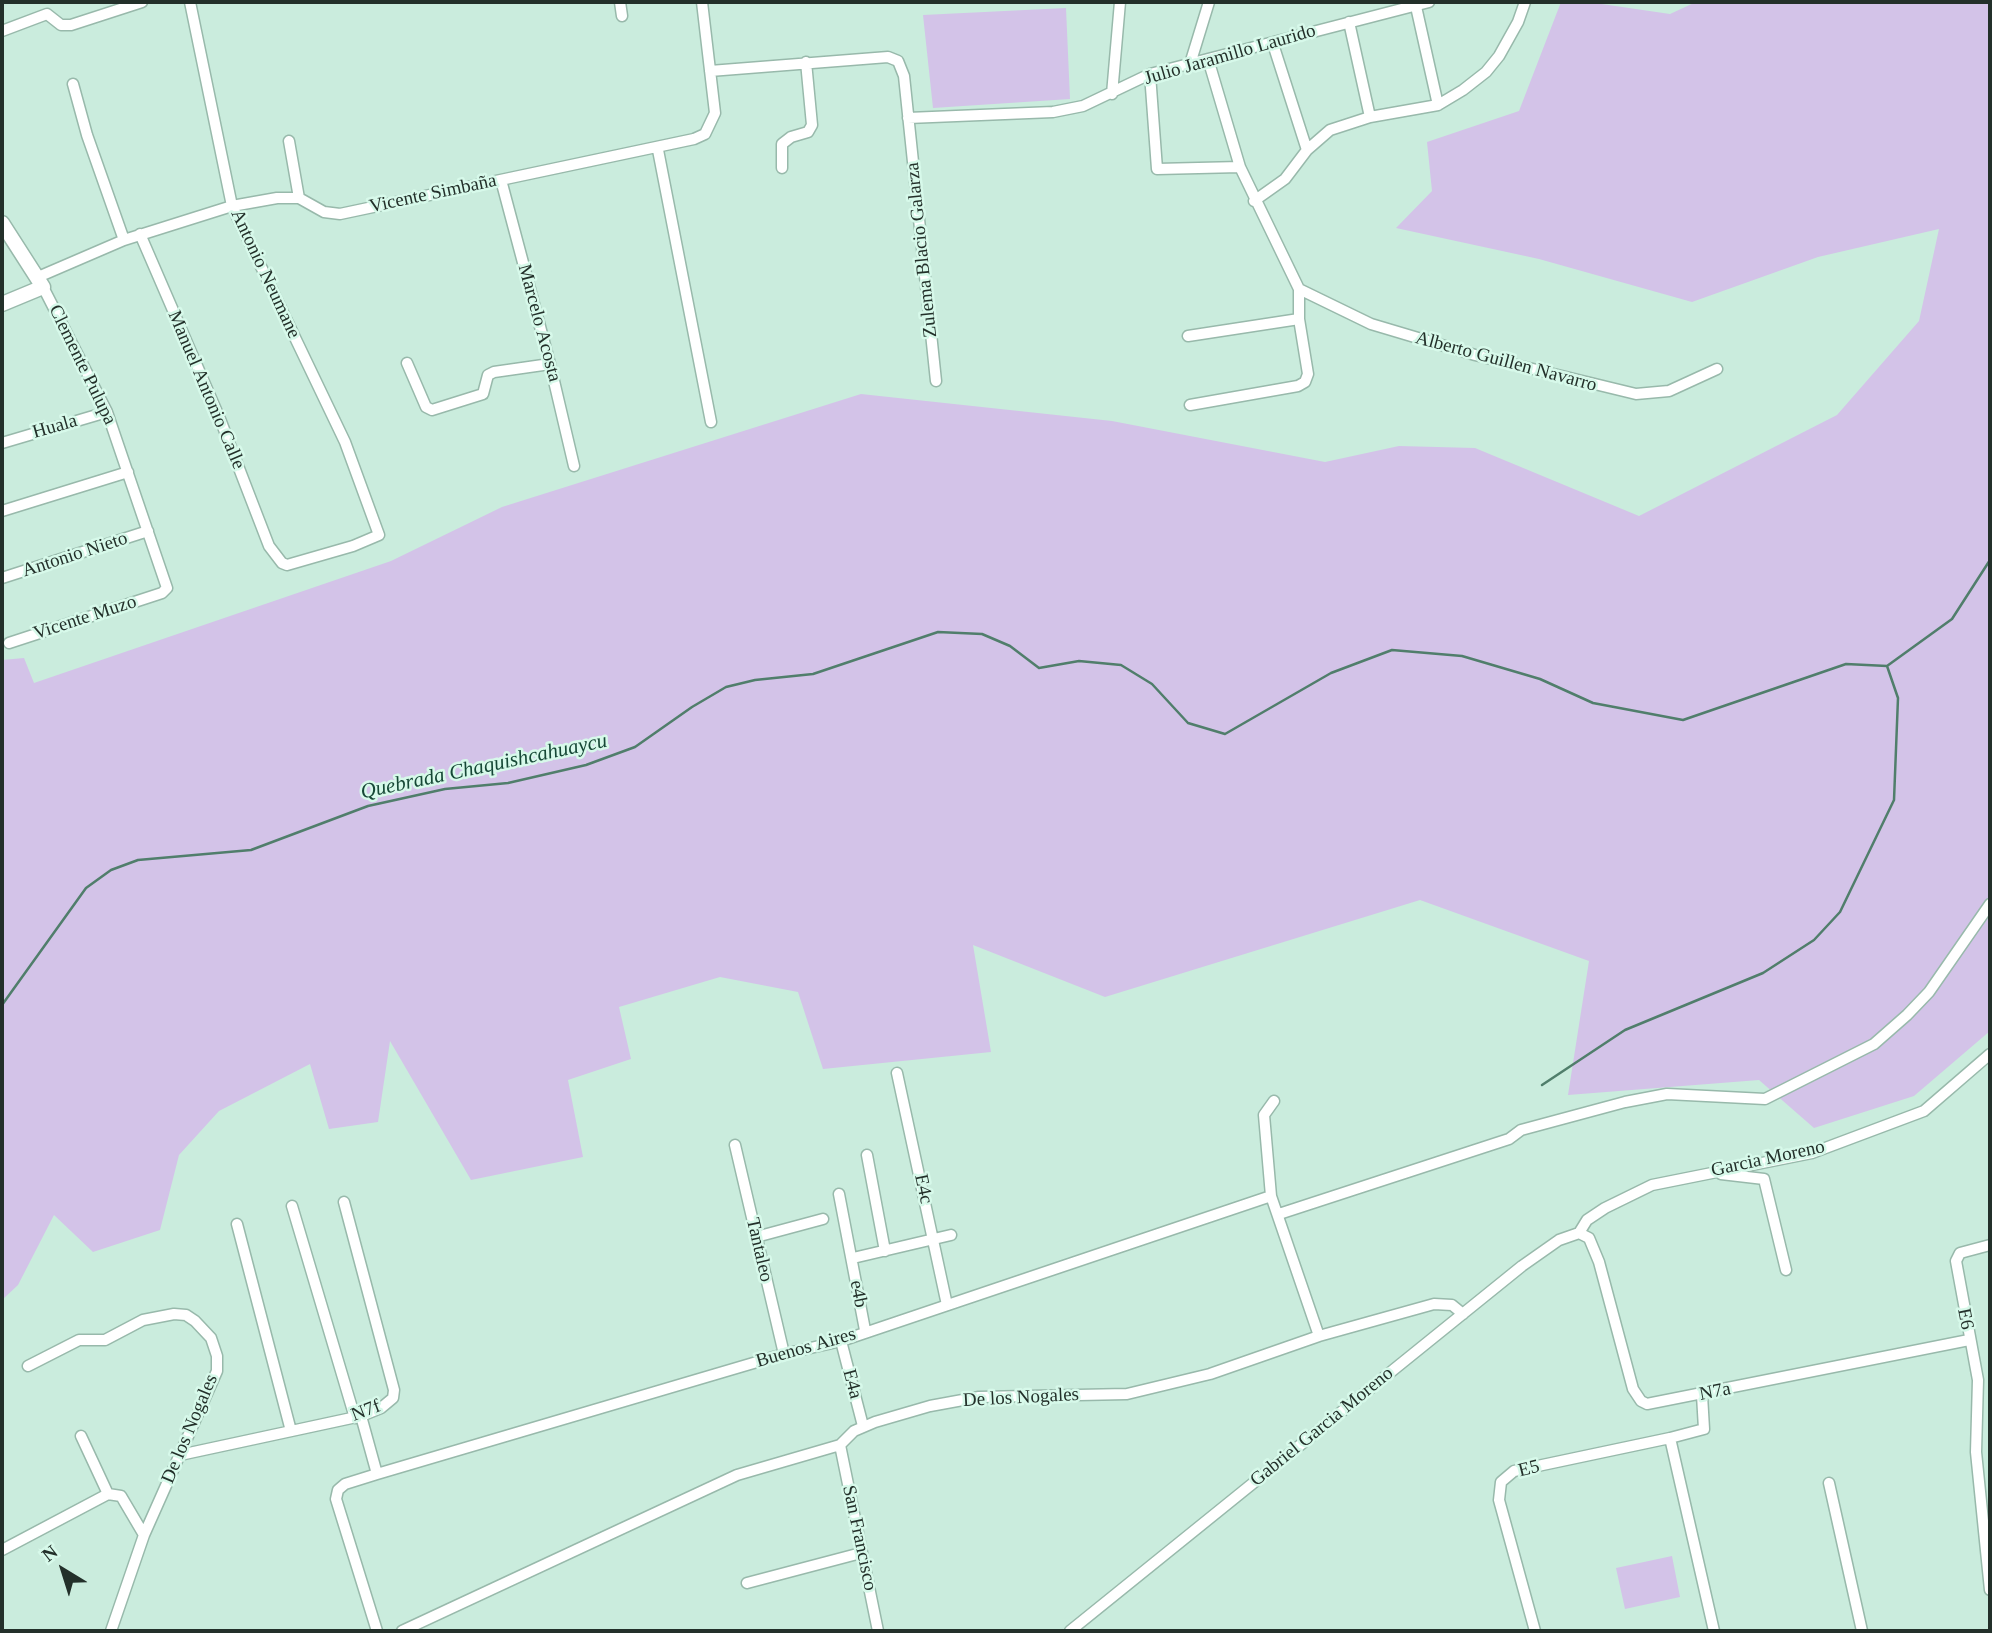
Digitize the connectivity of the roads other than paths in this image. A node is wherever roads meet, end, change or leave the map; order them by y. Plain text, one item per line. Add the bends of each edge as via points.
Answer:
1 (42, 2) edge
2 (142, 2) edge
3 (190, 2) edge
4 (620, 2) edge
5 (702, 2) edge
6 (1120, 2) edge
7 (1209, 2) edge
8 (1429, 2) edge
9 (1525, 2) edge
10 (1416, 4) edge
11 (47, 14) junction
12 (622, 16) dead end
13 (1349, 22) junction
14 (2, 31) edge
15 (1273, 44) junction
16 (1208, 59) junction
17 (806, 62) junction
18 (1190, 64) junction
19 (710, 71) junction
20 (1150, 74) junction
21 (73, 84) dead end
22 (1112, 94) junction
23 (1438, 105) junction
24 (1370, 117) junction
25 (908, 118) junction
26 (289, 141) dead end
27 (658, 150) junction
28 (1307, 150) junction
29 (1240, 167) junction
30 (782, 168) dead end
31 (501, 180) junction
32 (299, 198) junction
33 (1254, 201) junction
34 (232, 206) junction
35 (2, 223) edge
36 (140, 234) junction
37 (124, 240) junction
38 (41, 282) junction
39 (1300, 289) junction
40 (2, 304) edge
41 (1299, 319) junction
42 (1188, 336) dead end
43 (407, 363) dead end
44 (550, 364) junction
45 (1717, 369) dead end
46 (936, 381) dead end
47 (1190, 405) dead end
48 (107, 412) junction
49 (711, 422) dead end
50 (2, 443) edge
51 (574, 466) dead end
52 (128, 472) junction
53 (2, 511) edge
54 (148, 531) junction
55 (270, 546) joint
56 (2, 578) edge
57 (162, 593) joint
58 (9, 643) dead end
59 (1990, 904) edge
60 (1990, 1055) edge
61 (897, 1073) dead end
62 (1275, 1101) dead end
63 (735, 1145) dead end
64 (867, 1155) dead end
65 (1711, 1172) junction
66 (839, 1194) dead end
67 (1271, 1196) junction
68 (344, 1202) dead end
69 (292, 1206) dead end
70 (1279, 1214) junction
71 (823, 1219) dead end
72 (237, 1224) dead end
73 (1579, 1233) junction
74 (951, 1235) dead end
75 (756, 1237) junction
76 (934, 1239) junction
77 (1990, 1245) edge
78 (885, 1251) junction
79 (853, 1258) junction
80 (1786, 1270) dead end
81 (947, 1305) junction
82 (1463, 1314) junction
83 (865, 1330) junction
84 (1319, 1336) junction
85 (1969, 1340) junction
86 (841, 1341) junction
87 (784, 1354) junction
88 (29, 1366) dead end
89 (1702, 1395) junction
90 (358, 1417) junction
91 (863, 1426) junction
92 (291, 1431) junction
93 (81, 1436) dead end
94 (1670, 1438) junction
95 (840, 1445) junction
96 (180, 1455) junction
97 (377, 1474) junction
98 (1829, 1483) dead end
99 (108, 1494) junction
100 (144, 1535) junction
101 (2, 1549) edge
102 (860, 1553) junction
103 (747, 1583) dead end
104 (1990, 1590) edge
105 (111, 1631) edge
106 (377, 1631) edge
107 (402, 1631) edge
108 (878, 1631) edge
109 (1070, 1631) edge
110 (1535, 1631) edge
111 (1714, 1631) edge
112 (1862, 1631) edge

1 - 11 street
2 - 11 street via 71,25 61,25
3 - 34 street, Antonio Neumane
4 - 12 street
5 - 19 street, Vicente Simbaña
6 - 22 street
7 - 18 street
8 - 10 street, Julio Jaramillo Laurido
9 - 23 street via 1518,22 1486,72
10 - 13 street, Julio Jaramillo Laurido
10 - 23 street
11 - 14 street
13 - 15 street, Julio Jaramillo Laurido
13 - 24 street
15 - 16 street, Julio Jaramillo Laurido
15 - 28 street
16 - 18 street, Julio Jaramillo Laurido
16 - 29 street
17 - 19 street
17 - 25 street, Zulema Blacio Galarza via 894,58 905,76
17 - 30 street via 812,125 808,132 782,144
18 - 20 street, Julio Jaramillo Laurido
19 - 27 street, Vicente Simbaña via 715,113 710,127 694,139
20 - 22 street, Julio Jaramillo Laurido
20 - 29 street via 1157,169
21 - 37 street
22 - 25 street, Julio Jaramillo Laurido via 1053,112
23 - 24 street
24 - 28 street via 1330,130
25 - 46 street, Zulema Blacio Galarza
26 - 32 street
27 - 31 street, Vicente Simbaña
27 - 49 street
28 - 33 street via 1284,179
29 - 33 street
31 - 32 street, Vicente Simbaña via 340,214 324,212
31 - 44 street, Marcelo Acosta
32 - 34 street, Vicente Simbaña
33 - 39 street
34 - 36 street, Vicente Simbaña
34 - 55 street, Antonio Neumane via 345,442 379,534 287,565
35 - 38 street, Clemente Pulupa
36 - 37 street, Vicente Simbaña
36 - 55 street, Manuel Antonio Calle
37 - 38 street, Vicente Simbaña
38 - 40 street
38 - 48 street, Clemente Pulupa
39 - 41 street
39 - 45 street, Alberto Guillen Navarro via 1371,324 1636,394 1669,391
41 - 42 street
41 - 47 street via 1308,374 1305,382
43 - 44 street via 426,407 432,410 483,394 488,375 494,372
44 - 51 street, Marcelo Acosta
48 - 50 street, Huala
48 - 52 street, Clemente Pulupa
52 - 53 street
52 - 54 street, Clemente Pulupa
54 - 56 street, Antonio Nieto
54 - 57 street, Clemente Pulupa via 167,588
57 - 58 street, Vicente Muzo
59 - 70 street via 1908,1015 1874,1044 1765,1099 1667,1094 1625,1102 1521,1130 1509,1139
60 - 65 street, Garcia Moreno via 1924,1111 1812,1153
61 - 76 street, E4c
62 - 67 street via 1264,1115
63 - 75 street, Tantaleo
64 - 78 street
65 - 73 street, Garcia Moreno via 1639,1190 1587,1220
65 - 80 street via 1764,1179
66 - 79 street, e4b
67 - 70 street
67 - 81 street, Buenos Aires
68 - 90 street, N7f via 394,1390 391,1401
69 - 90 street
70 - 84 street
71 - 75 street
72 - 92 street
73 - 82 street, Gabriel Garcia Moreno via 1559,1240
73 - 89 street, N7a via 1586,1235 1593,1247 1636,1396 1647,1404
74 - 76 street
75 - 87 street, Tantaleo
76 - 78 street
76 - 81 street, E4c
77 - 85 street, E6 via 1957,1256
78 - 79 street
79 - 83 street, e4b
81 - 83 street, Buenos Aires
82 - 84 street, De los Nogales via 1452,1305 1434,1304
82 - 109 street, Gabriel Garcia Moreno
83 - 86 street, Buenos Aires
84 - 91 street, De los Nogales via 1210,1374 1127,1394 979,1397
85 - 89 street, N7a
85 - 104 street, E6 via 1978,1380 1978,1475
86 - 87 street, Buenos Aires
86 - 91 street, E4a
87 - 97 street, Buenos Aires
88 - 96 street, De los Nogales via 79,1340 114,1337 157,1315 186,1315 211,1338 217,1371
89 - 94 street, E5 via 1704,1429
90 - 92 street, N7f
90 - 97 street
91 - 95 street, De los Nogales
92 - 96 street, N7f
93 - 99 street
94 - 110 street, E5 via 1514,1471 1501,1482 1499,1500
94 - 111 street
95 - 102 street, San Francisco
95 - 107 street, De los Nogales via 737,1475
96 - 100 street, De los Nogales
97 - 106 street, Buenos Aires via 345,1484 336,1499
98 - 112 street
99 - 100 street via 121,1496
99 - 101 street
100 - 105 street, De los Nogales
102 - 103 street
102 - 108 street, San Francisco

